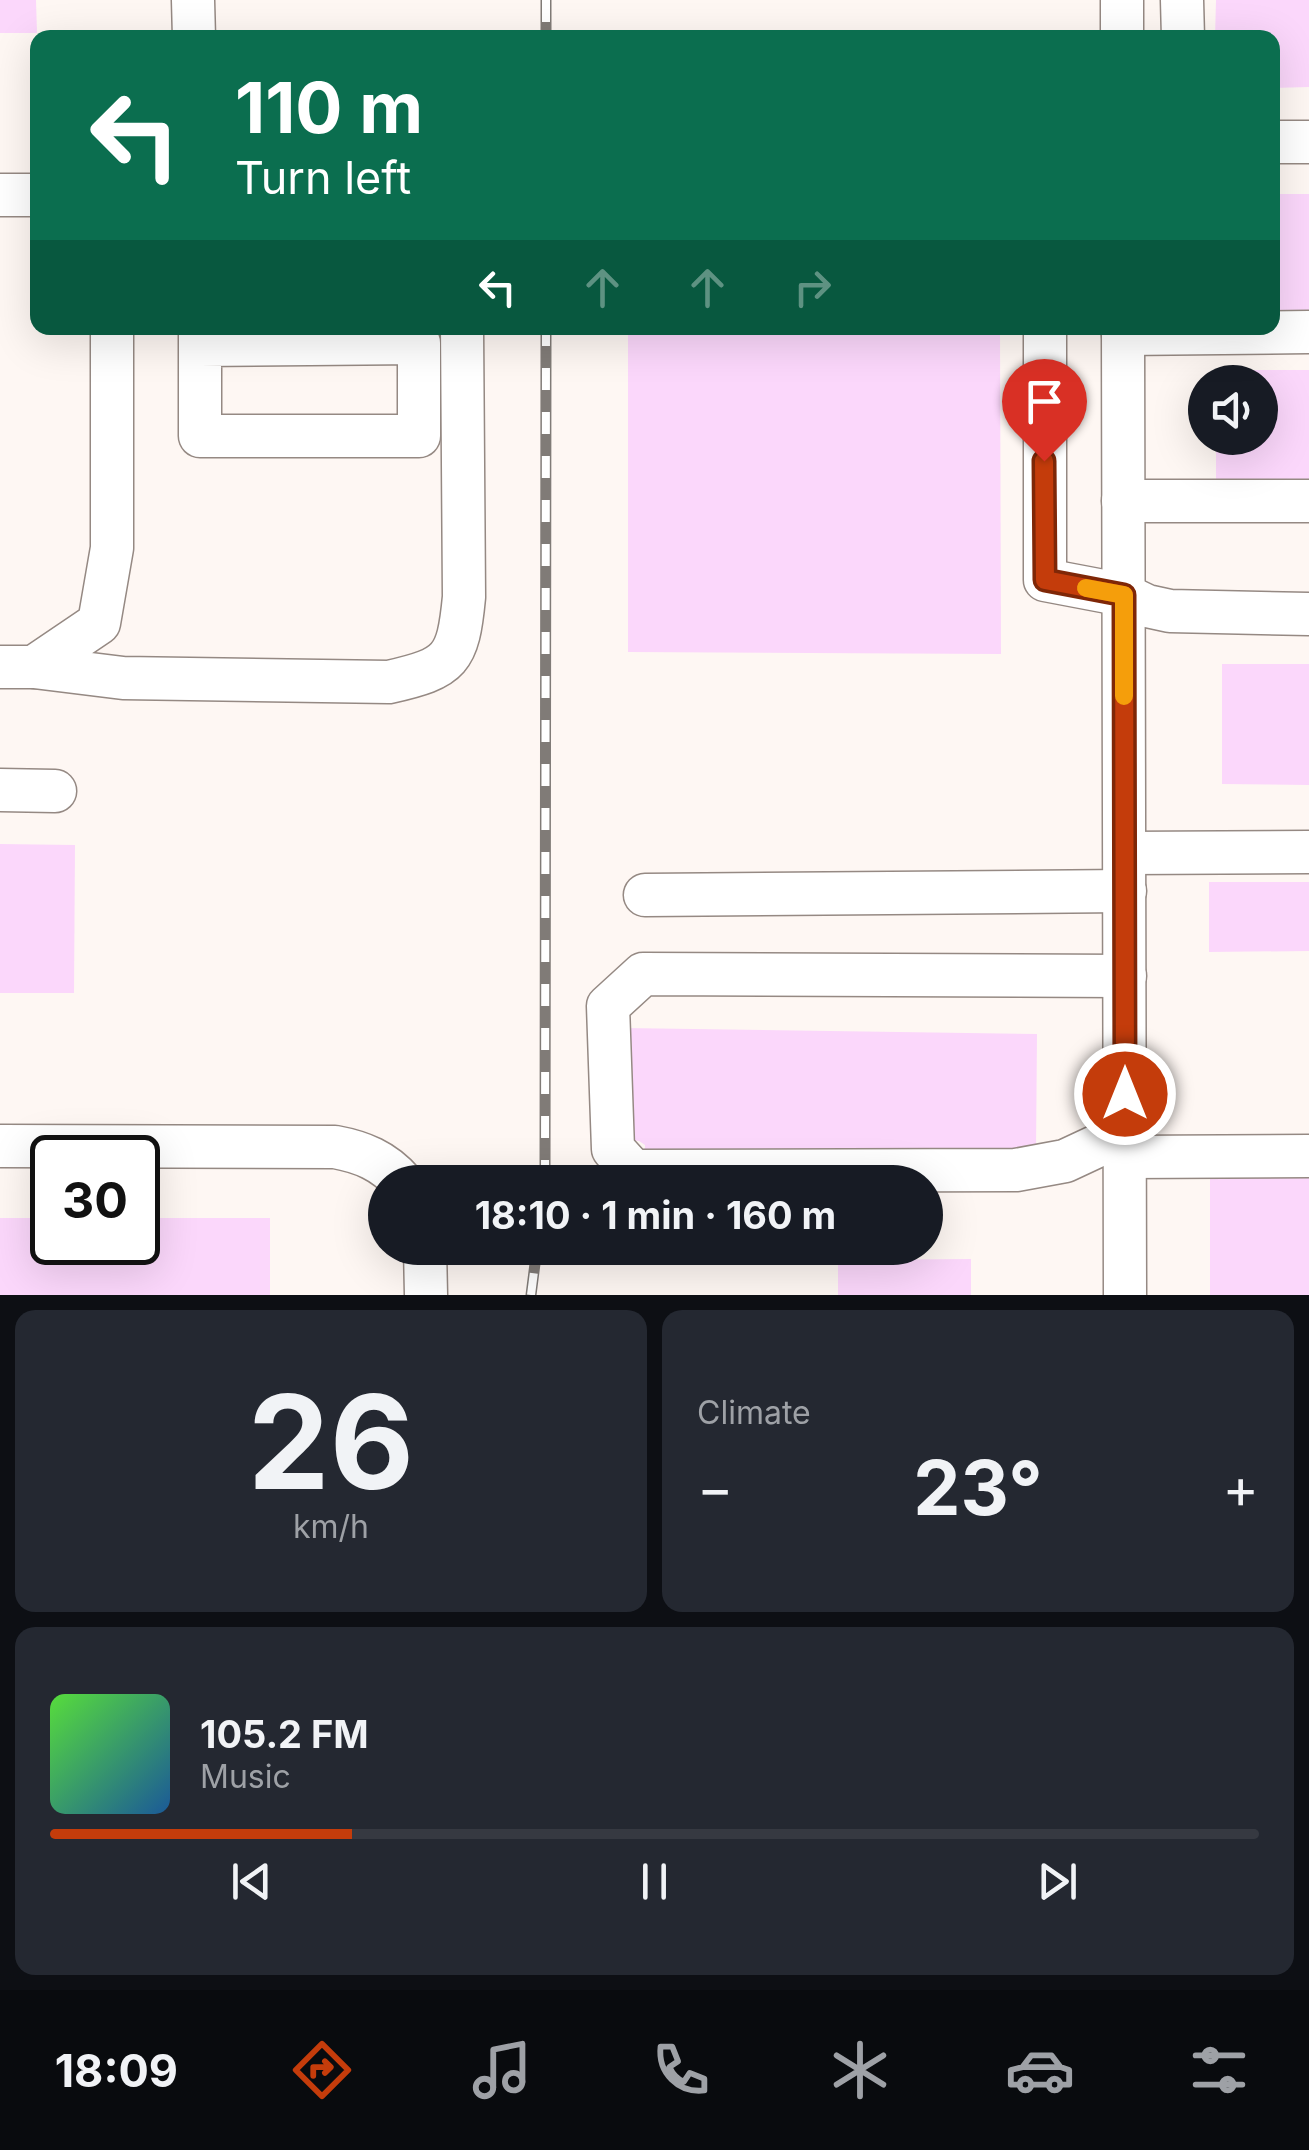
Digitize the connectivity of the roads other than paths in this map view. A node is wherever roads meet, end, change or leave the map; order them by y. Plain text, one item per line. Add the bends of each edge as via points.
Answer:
1 (193, 0) edge
2 (1122, 0) edge
3 (1182, 0) edge
4 (194, 30) edge
5 (1122, 30) edge
6 (1183, 30) edge
7 (1280, 142) edge
8 (1309, 142) edge
9 (0, 195) edge
10 (30, 195) edge
11 (1280, 332) edge
12 (1309, 332) edge
13 (112, 335) edge
14 (462, 335) edge
15 (1045, 335) edge
16 (1154, 335) edge
17 (200, 336) edge
18 (1123, 340) edge
19 (1309, 360) edge
20 (1123, 501) junction
21 (1309, 501) edge
22 (1124, 595) junction
23 (1309, 614) edge
24 (17, 667) edge
25 (0, 790) edge
26 (55, 791) dead end
27 (1309, 852) edge
28 (1125, 872) junction
29 (645, 895) dead end
30 (1125, 976) junction
31 (1125, 1145) junction
32 (0, 1146) edge
33 (1309, 1156) edge
34 (382, 1165) edge
35 (425, 1265) edge
36 (426, 1295) edge
37 (1125, 1295) edge

1 - 4 street
2 - 5 street
3 - 6 street
7 - 8 street
9 - 10 street
11 - 12 street
13 - 24 street via 112,548 100,623
14 - 24 street via 464,597 461,632 447,663 390,682 123,678
15 - 22 street via 1045,580
16 - 18 street
17 - 17 street via 200,436 420,436 420,342
18 - 19 street
18 - 20 street
20 - 21 street
20 - 22 street
22 - 23 street via 1170,611
22 - 28 street
25 - 26 street
27 - 28 street
28 - 29 street
28 - 30 street
30 - 31 street
30 - 31 street via 643,974 608,1006 612,1149 634,1171 1016,1170
31 - 33 street
31 - 37 street
32 - 34 street via 336,1147
35 - 36 street

